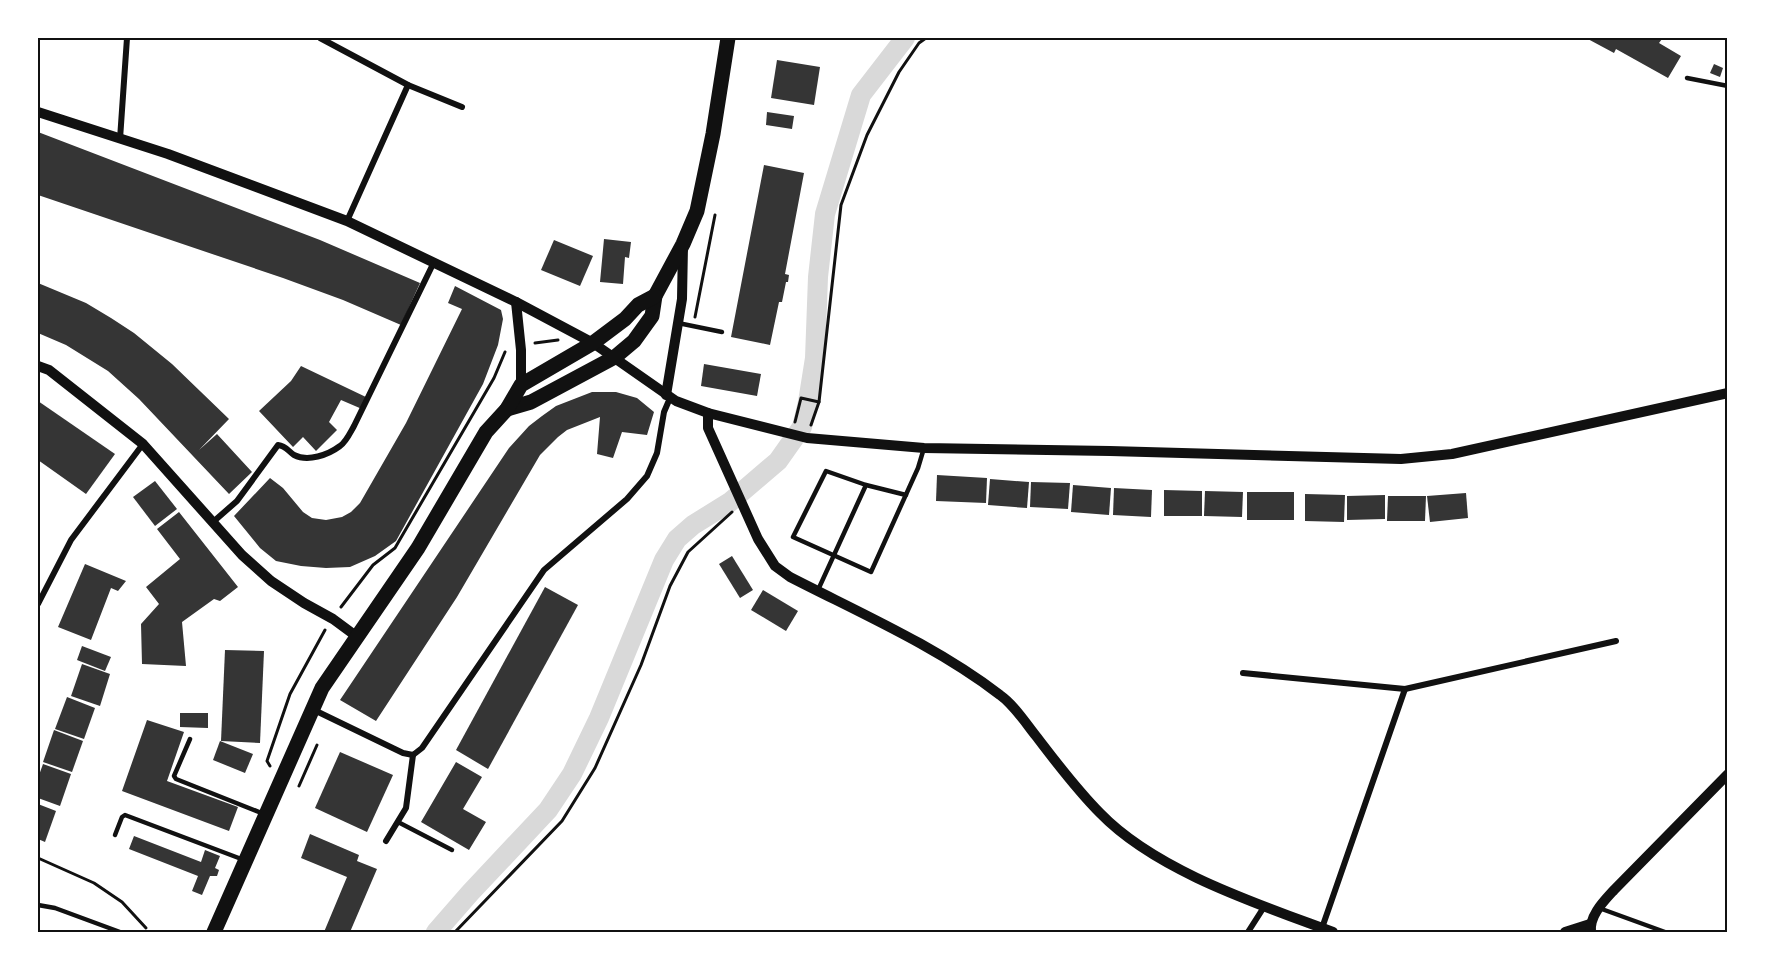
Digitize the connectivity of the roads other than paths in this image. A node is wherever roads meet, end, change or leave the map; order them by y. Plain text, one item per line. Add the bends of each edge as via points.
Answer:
1 (127, 38) edge
2 (320, 38) edge
3 (728, 38) edge
4 (1687, 78) dead end
5 (408, 85) junction
6 (1728, 86) edge
7 (462, 107) dead end
8 (38, 112) edge
9 (120, 140) junction
10 (347, 221) junction
11 (683, 244) junction
12 (434, 262) junction
13 (655, 296) junction
14 (516, 302) junction
15 (678, 323) junction
16 (722, 332) dead end
17 (593, 343) junction
18 (615, 357) junction
19 (38, 366) edge
20 (521, 385) junction
21 (1728, 393) edge
22 (668, 396) junction
23 (507, 409) junction
24 (708, 413) junction
25 (143, 444) junction
26 (924, 448) junction
27 (866, 486) junction
28 (906, 495) junction
29 (213, 522) junction
30 (833, 557) junction
31 (817, 591) junction
32 (38, 604) edge
33 (356, 636) junction
34 (1616, 640) dead end
35 (1243, 673) dead end
36 (1406, 689) junction
37 (311, 709) junction
38 (190, 739) dead end
39 (413, 755) junction
40 (1728, 774) edge
41 (265, 815) junction
42 (398, 822) junction
43 (115, 835) dead end
44 (386, 841) dead end
45 (452, 850) dead end
46 (246, 861) junction
47 (38, 905) edge
48 (1264, 907) junction
49 (1599, 908) junction
50 (1590, 928) edge
51 (1328, 931) edge
52 (120, 933) edge
53 (214, 933) edge
54 (1248, 933) edge
55 (1565, 933) edge
56 (1665, 933) edge

1 - 9 street
2 - 5 street
3 - 11 main road via 703,186
4 - 6 lane
5 - 7 street
5 - 10 street
8 - 9 street
9 - 10 street
10 - 12 street
11 - 13 main road
11 - 15 street
12 - 14 street
12 - 29 street via 342,445 307,458 278,445 237,501
13 - 17 main road via 638,305
13 - 18 main road via 652,316 634,341
14 - 17 street
14 - 20 street
15 - 16 lane
15 - 22 street
17 - 18 street
17 - 20 main road
18 - 22 street
18 - 23 main road via 531,402
19 - 25 street via 49,370
20 - 23 main road
21 - 26 street via 1452,454 1401,459
22 - 24 street
22 - 39 street via 657,453 647,476 627,499 544,570 422,748
23 - 33 main road via 486,432 418,548
24 - 26 street via 789,430 807,438
24 - 31 street via 708,428 758,539 775,566
25 - 29 street
25 - 32 street via 70,540
26 - 28 lane
27 - 28 lane
27 - 30 lane
27 - 30 lane via 826,471 793,537
28 - 30 lane via 871,572
29 - 33 street via 270,581
30 - 31 lane
31 - 48 street via 968,671 1003,697 1072,783 1133,842
33 - 37 main road
34 - 36 street
35 - 36 street
36 - 51 street
37 - 39 street
37 - 41 main road
38 - 41 lane via 176,779
39 - 42 street via 406,808
40 - 49 street
41 - 46 main road
42 - 44 street
42 - 45 lane
43 - 46 lane via 125,815
46 - 53 main road
47 - 52 lane
48 - 51 street
48 - 54 street
49 - 50 street
49 - 56 lane
50 - 55 street

